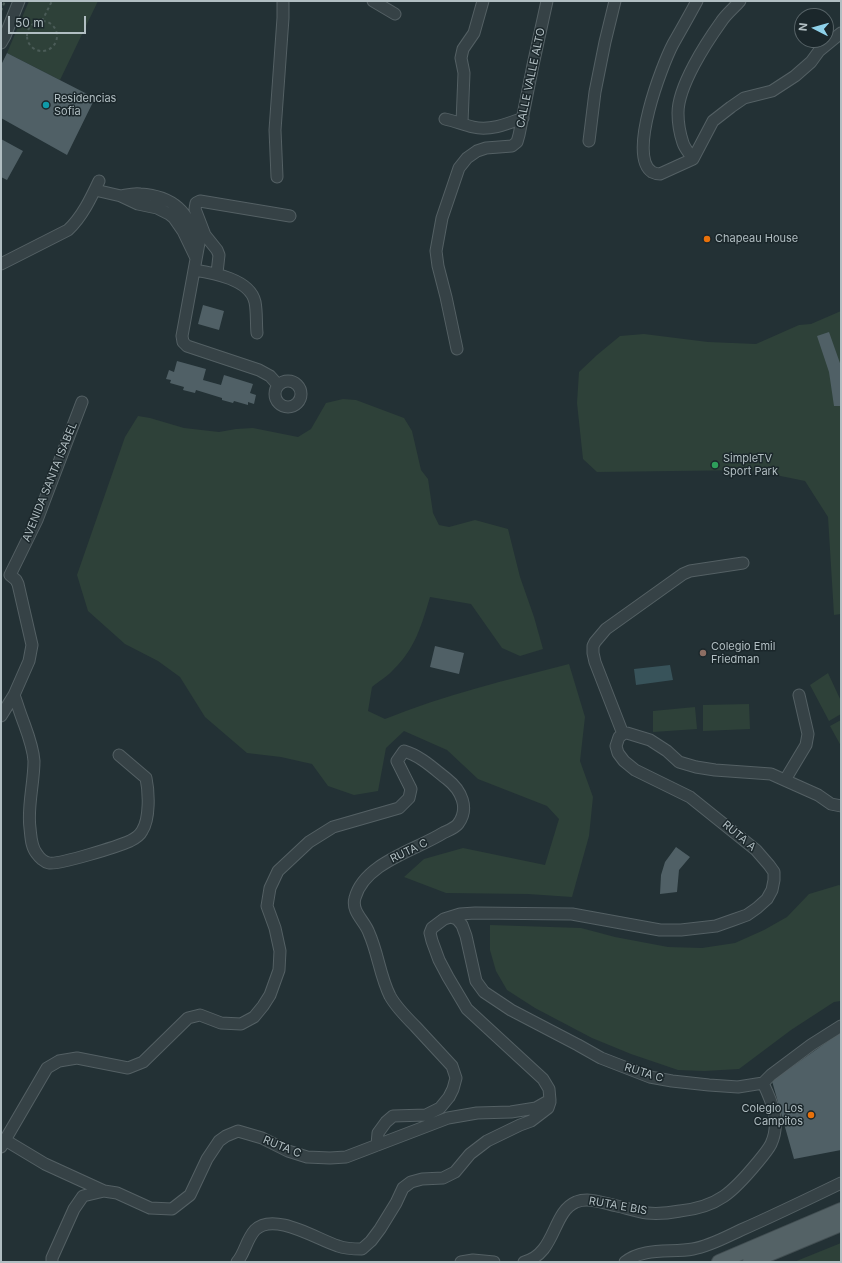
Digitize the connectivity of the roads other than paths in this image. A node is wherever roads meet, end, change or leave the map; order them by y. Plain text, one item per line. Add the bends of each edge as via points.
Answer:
1 (19, 1) edge
2 (283, 1) edge
3 (292, 1) edge
4 (373, 1) edge
5 (483, 1) edge
6 (547, 1) edge
7 (615, 1) edge
8 (696, 1) edge
9 (740, 1) edge
10 (395, 14) dead end
11 (283, 18) junction
12 (841, 33) edge
13 (1, 42) edge
14 (523, 118) junction
15 (446, 119) dead end
16 (462, 123) junction
17 (589, 140) dead end
18 (693, 159) junction
19 (277, 177) dead end
20 (121, 196) junction
21 (182, 210) junction
22 (290, 216) dead end
23 (174, 218) junction
24 (196, 258) junction
25 (1, 264) edge
26 (194, 270) junction
27 (217, 274) junction
28 (256, 333) dead end
29 (456, 349) dead end
30 (278, 385) dead end
31 (82, 402) dead end
32 (743, 563) dead end
33 (6, 575) edge
34 (14, 695) junction
35 (799, 695) dead end
36 (1, 716) edge
37 (623, 734) junction
38 (119, 755) dead end
39 (785, 780) junction
40 (841, 806) edge
41 (451, 917) junction
42 (841, 1026) edge
43 (762, 1083) junction
44 (550, 1100) junction
45 (3, 1144) edge
46 (377, 1146) junction
47 (841, 1183) edge
48 (104, 1191) junction
49 (841, 1210) edge
50 (841, 1224) edge
51 (52, 1262) edge
52 (236, 1262) edge
53 (461, 1262) edge
54 (494, 1262) edge
55 (524, 1262) edge
56 (625, 1262) edge
57 (719, 1262) edge
58 (750, 1262) edge

1 - 13 street
2 - 11 street
3 - 11 street
4 - 10 street
5 - 16 street via 474,33 463,49 461,58 464,74
6 - 14 street, CALLE VALLE ALTO
7 - 17 street via 595,92
8 - 18 street via 661,72 648,111 642,146 645,162 651,171 660,174
9 - 18 street via 722,20 701,54 687,78 679,101 679,125 683,144
11 - 19 street via 275,130
12 - 18 street via 795,76 772,91 744,98 713,121
14 - 16 street via 494,127 474,127
14 - 29 street, CALLE VALLE ALTO via 517,142 512,146 486,148 467,158 459,168 442,218 436,251
15 - 16 street
20 - 21 street via 140,193 161,198
20 - 23 street via 138,204 157,208
20 - 25 street via 97,185 75,224 68,230
21 - 23 street
21 - 24 street via 199,243
22 - 27 street via 200,201 196,203 195,209 205,235 219,255
23 - 24 street
24 - 26 street
26 - 27 street
26 - 30 street via 183,342 187,346 259,370 270,376
27 - 28 street via 249,289 255,301
31 - 33 street, AVENIDA SANTA ISABEL via 37,520
32 - 37 street via 683,574 606,629 595,642 592,653
33 - 34 street via 18,584 32,645 29,661
34 - 36 street
34 - 38 street via 30,738 34,761 29,821 33,847 48,863 72,860 110,848 131,841 142,832 148,804 146,778
35 - 39 street via 808,734 806,745
37 - 39 street via 650,740 679,762 696,767 771,774
37 - 41 street, RUTA A via 616,746 624,761 635,770 690,797 756,850 774,872 772,890 767,898 747,915 716,926 681,930 660,930 572,914 474,913
39 - 40 street via 831,804
41 - 43 street, RUTA C via 462,926 466,936 476,981 484,992 511,1010 601,1058 650,1077 738,1087
41 - 44 street via 432,928 430,933 448,977 467,1010 543,1079 549,1088
42 - 43 street, RUTA C
43 - 55 street, RUTA E BIS via 772,1102 775,1116 771,1144 742,1180 724,1196 695,1210 646,1213 586,1199 574,1203 566,1210 543,1251 532,1260
44 - 46 street via 536,1108 448,1118
44 - 52 street via 548,1108 531,1121 487,1141 470,1154 456,1172 443,1178 411,1182 403,1188 380,1229 362,1249 337,1246 280,1224 268,1224 256,1229
45 - 46 street, RUTA C via 47,1068 59,1061 77,1058 128,1068 143,1062 188,1018 200,1015 221,1023 241,1024 254,1017 270,995 279,970 280,952 267,906 270,888 278,871 309,842 333,827 399,808 409,798 411,789 397,761 404,751 414,754 454,785 463,799 463,812 458,824 438,837 381,865 366,878 354,898 356,914 369,931 390,997 452,1066 456,1078 449,1098 440,1108 426,1115 393,1116 386,1122 378,1133
45 - 48 street, RUTA C
46 - 48 street, RUTA C via 346,1157 307,1157 238,1131 219,1141 207,1159 190,1195 172,1209 150,1208 117,1193
47 - 56 street via 711,1244 694,1249 640,1254
48 - 51 street via 83,1196 74,1209
49 - 57 main road
50 - 58 main road
53 - 54 street

